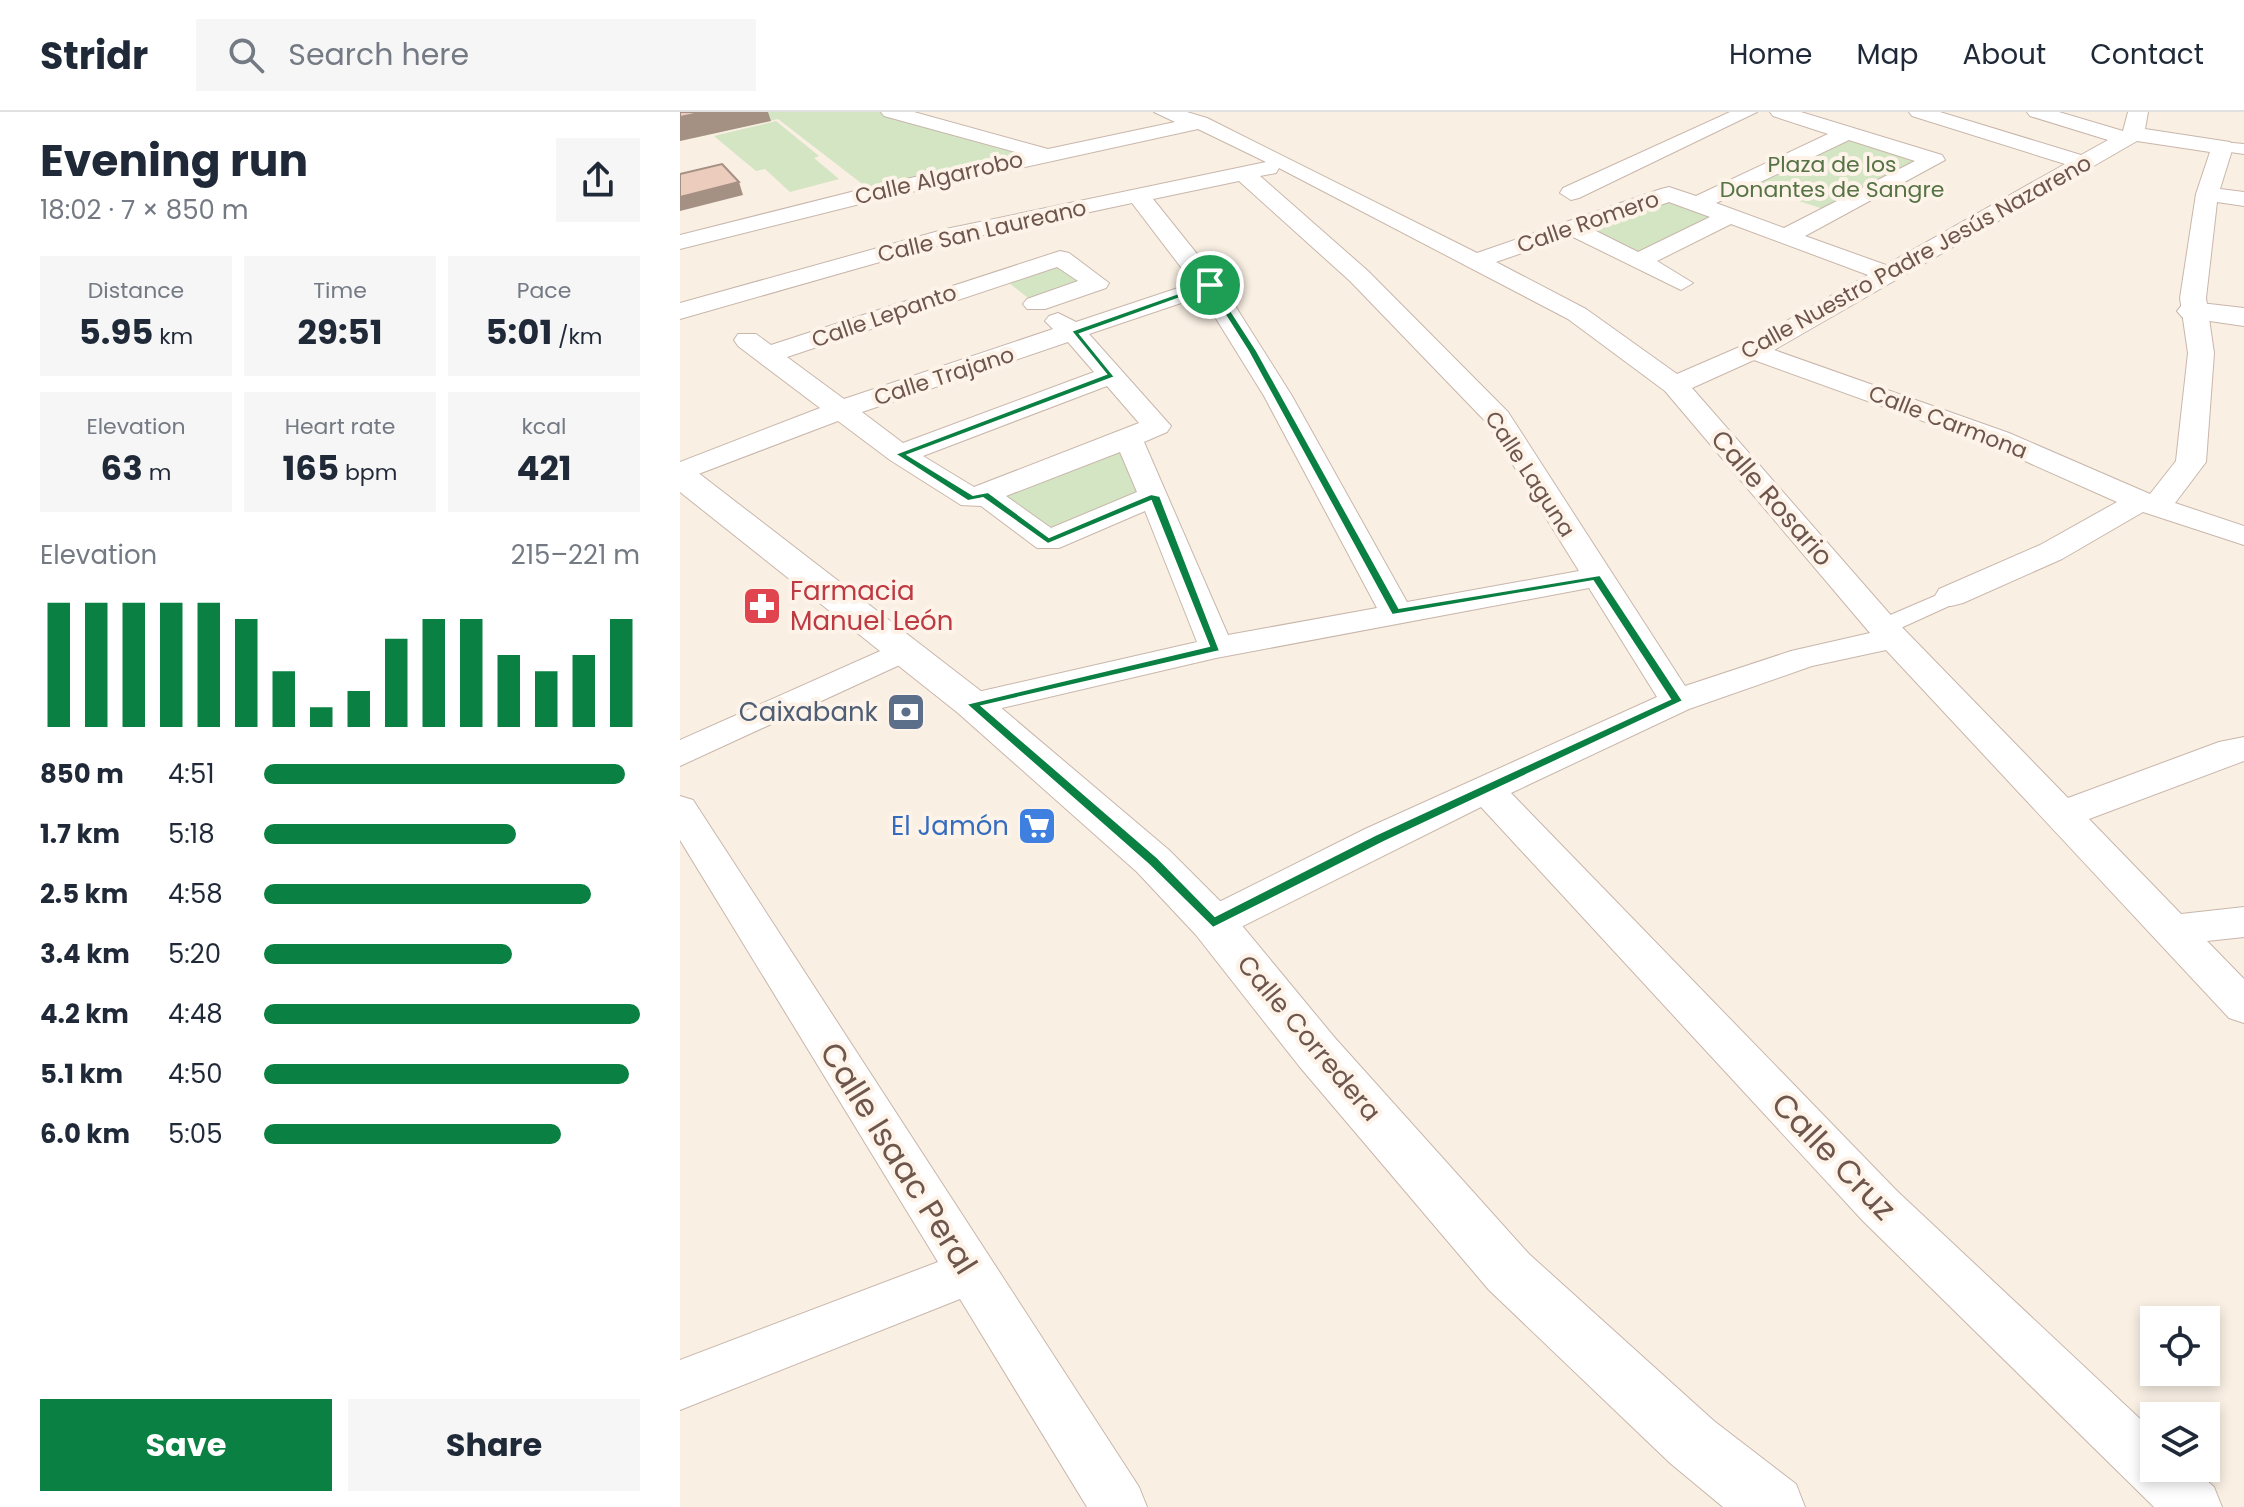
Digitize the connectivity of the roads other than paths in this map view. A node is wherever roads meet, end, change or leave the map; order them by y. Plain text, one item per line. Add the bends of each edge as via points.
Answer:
1 (891, 112) edge
2 (1164, 112) edge
3 (1747, 112) edge
4 (1780, 112) edge
5 (2037, 112) edge
6 (1931, 113) edge
7 (1200, 122) junction
8 (2133, 128) edge
9 (1847, 133) junction
10 (1878, 142) junction
11 (2233, 148) edge
12 (1045, 154) junction
13 (1286, 163) junction
14 (2083, 163) junction
15 (1246, 175) junction
16 (2207, 194) junction
17 (1138, 196) junction
18 (2244, 199) edge
19 (1699, 203) junction
20 (1615, 211) junction
21 (1732, 215) junction
22 (924, 219) dead end
23 (1571, 227) junction
24 (946, 236) junction
25 (1787, 236) junction
26 (680, 242) edge
27 (1477, 261) junction
28 (1638, 261) junction
29 (982, 263) junction
30 (1891, 275) junction
31 (1681, 283) dead end
32 (1210, 285) junction
33 (1036, 304) junction
34 (680, 311) edge
35 (2192, 311) junction
36 (2244, 317) edge
37 (1074, 333) junction
38 (1753, 351) junction
39 (1112, 375) junction
40 (1675, 385) junction
41 (843, 409) junction
42 (1128, 439) junction
43 (900, 454) junction
44 (680, 473) edge
45 (984, 494) junction
46 (1154, 496) junction
47 (2148, 504) junction
48 (2244, 536) edge
49 (1596, 577) junction
50 (1951, 596) joint
51 (1396, 612) junction
52 (1888, 632) junction
53 (1216, 648) junction
54 (905, 650) junction
55 (1677, 701) junction
56 (972, 704) junction
57 (2244, 749) edge
58 (680, 754) edge
59 (1488, 791) junction
60 (680, 809) edge
61 (2062, 815) junction
62 (2244, 922) edge
63 (1213, 923) junction
64 (2172, 930) junction
65 (2244, 1006) edge
66 (970, 1272) junction
67 (680, 1385) edge
68 (1692, 1442) junction
69 (1119, 1507) edge
70 (1729, 1507) edge
71 (1773, 1507) edge
72 (2194, 1507) edge

1 - 12 street
2 - 7 street, Calle Rosario
3 - 20 street via 1560,188
4 - 9 street
5 - 8 street
6 - 10 street
6 - 14 street
7 - 12 street, Calle Algarrobo
7 - 13 street, Calle Rosario
8 - 11 street
8 - 14 street, Calle Nuestro Padre Jesús Nazareno
9 - 10 street
9 - 19 street
10 - 25 street via 1934,160
11 - 16 street
12 - 26 street, Calle Algarrobo
13 - 15 street, Calle San Laureano
13 - 27 street, Calle Rosario
14 - 30 street, Calle Nuestro Padre Jesús Nazareno
15 - 17 street, Calle San Laureano
15 - 49 street, Calle Laguna via 1359,276 1498,418
16 - 18 street
16 - 35 street
17 - 24 street, Calle San Laureano
17 - 32 street
19 - 20 street, Calle Romero via 1669,194
19 - 21 street, Calle Romero
20 - 23 street, Calle Romero
21 - 25 street, Calle Romero
21 - 28 street
22 - 24 street
23 - 27 street, Calle Romero
23 - 28 street
24 - 29 street
24 - 34 street, Calle San Laureano
25 - 30 street, Calle Romero
27 - 40 street, Calle Rosario via 1577,314
28 - 31 street
29 - 33 street
29 - 33 street, Calle Lepanto via 1060,258 1097,283
29 - 41 street, Calle Lepanto via 757,347
30 - 38 street, Calle Nuestro Padre Jesús Nazareno
32 - 37 street, Calle Trajano
32 - 51 street via 1253,351
33 - 37 street
35 - 36 street
35 - 47 street via 2201,353 2191,462
37 - 39 street
37 - 41 street, Calle Trajano
38 - 40 street, Calle Nuestro Padre Jesús Nazareno
38 - 47 street, Calle Carmona via 1999,439
39 - 42 street via 1157,426
39 - 43 street
40 - 52 street, Calle Rosario
41 - 43 street
41 - 44 street, Calle Trajano
42 - 45 street
42 - 46 street
43 - 45 street via 972,499
44 - 54 street, Calle Corredera
45 - 46 street via 1048,541
46 - 53 street
47 - 48 street, Calle Carmona
47 - 50 street
49 - 51 street
49 - 55 street, Calle Laguna
50 - 52 street
51 - 53 street
52 - 55 street
52 - 61 street, Calle Rosario
53 - 56 street
54 - 56 street, Calle Corredera
54 - 58 street
55 - 59 street
56 - 63 street, Calle Corredera via 1153,861
57 - 61 street
59 - 63 street
59 - 72 street, Calle Cruz via 1880,1206
60 - 66 street, Calle Isaac Peral
61 - 64 street, Calle Rosario
62 - 64 street
63 - 68 street, Calle Corredera via 1317,1052 1509,1272
64 - 65 street, Calle Rosario
66 - 67 street
66 - 69 street, Calle Isaac Peral
68 - 70 street, Calle Corredera
68 - 71 street, Calle Corredera

